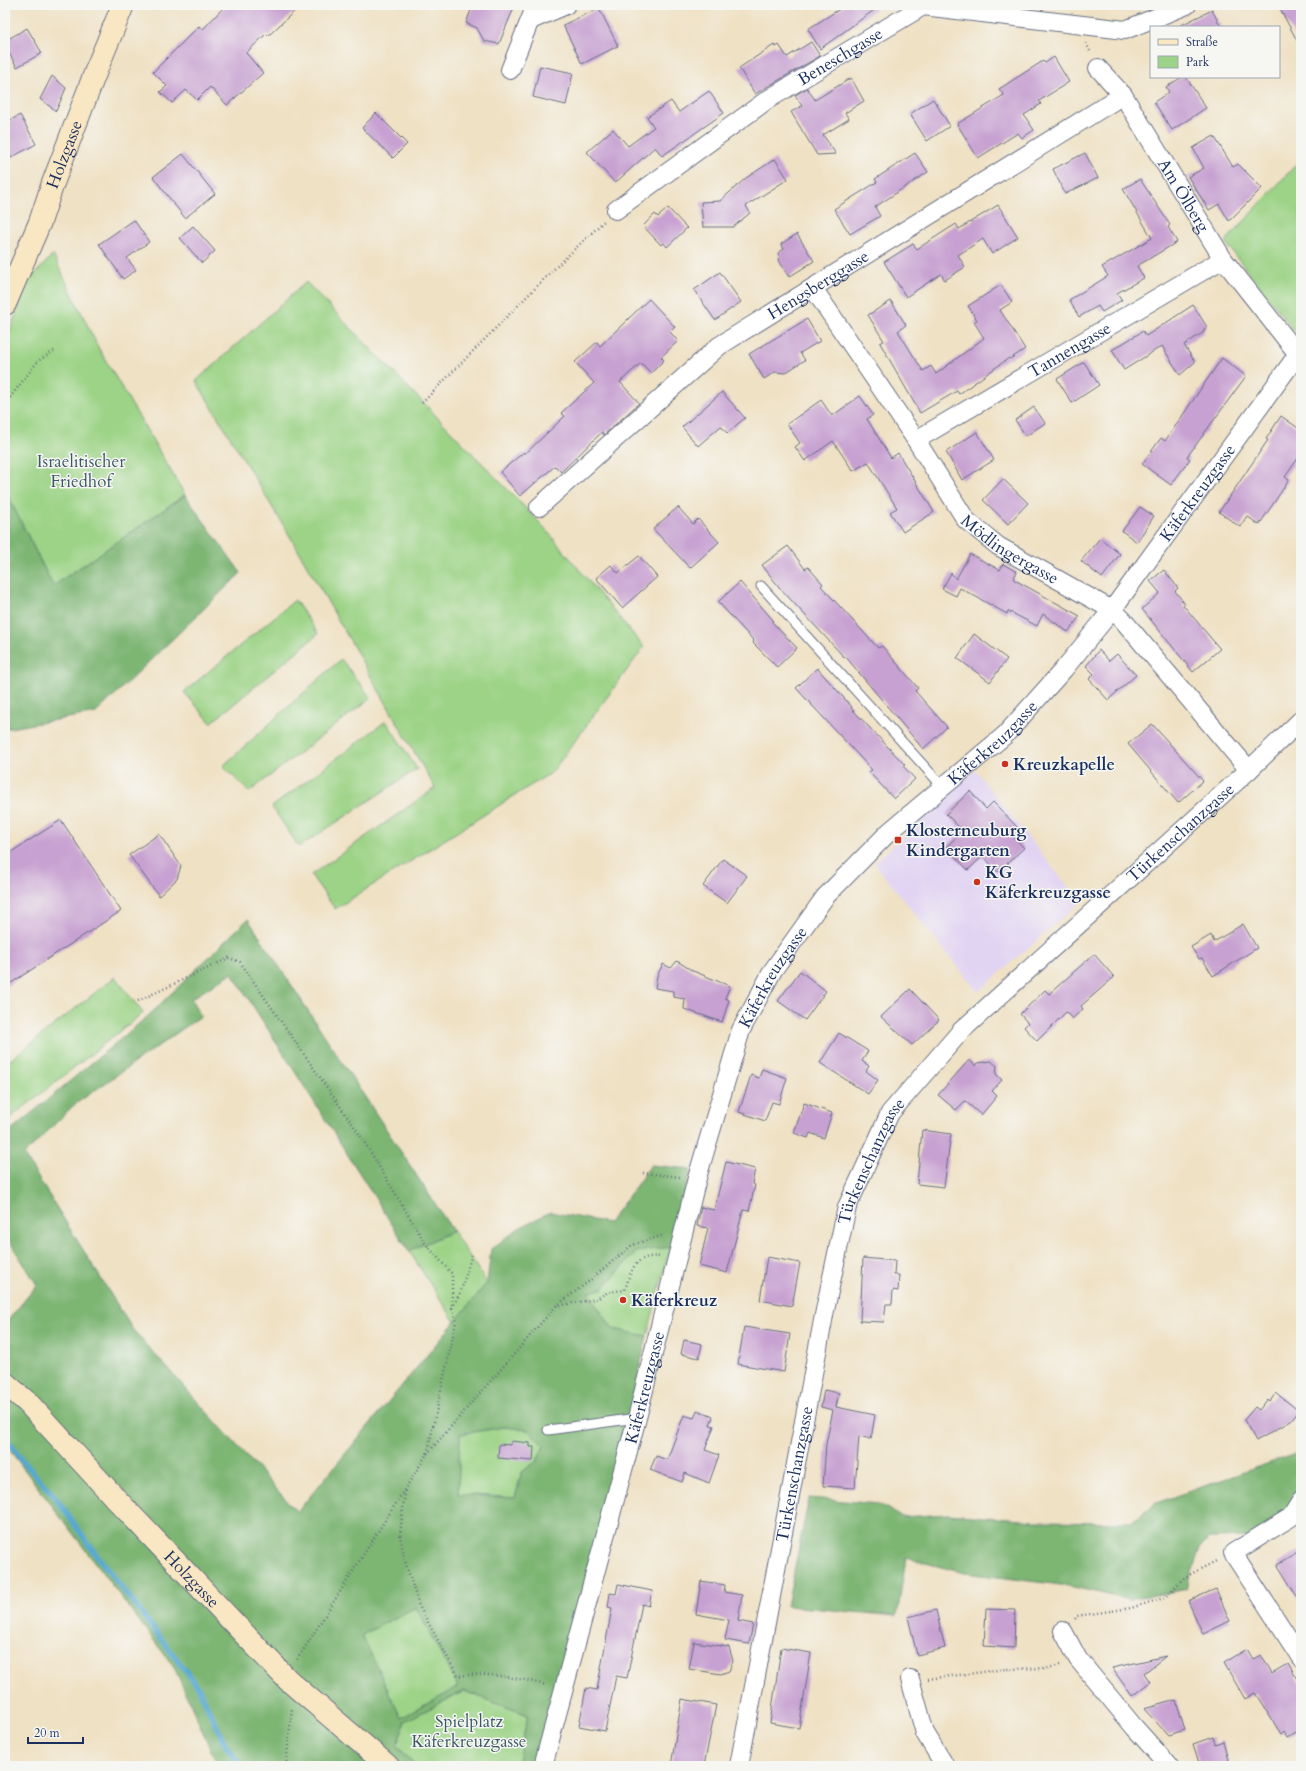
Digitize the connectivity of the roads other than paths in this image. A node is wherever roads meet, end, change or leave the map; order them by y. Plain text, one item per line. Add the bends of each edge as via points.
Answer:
1 (123, 5) edge
2 (566, 5) edge
3 (1187, 5) edge
4 (534, 13) edge
5 (1098, 68) road end
6 (510, 70) dead end
7 (1123, 95) junction
8 (616, 210) road end
9 (1222, 259) junction
10 (813, 288) junction
11 (5, 304) edge
12 (1300, 354) edge
13 (916, 440) junction
14 (539, 507) dead end
15 (761, 586) dead end
16 (1112, 610) junction
17 (1301, 720) edge
18 (1249, 770) junction
19 (943, 787) junction
20 (5, 1383) edge
21 (637, 1418) junction
22 (548, 1430) dead end
23 (1301, 1501) edge
24 (1063, 1631) road end
25 (1301, 1658) edge
26 (910, 1679) road end
27 (388, 1766) edge
28 (543, 1766) edge
29 (739, 1766) edge
30 (945, 1766) edge
31 (1169, 1766) edge

1 - 11 street, Holzgasse via 40,222
2 - 4 street
3 - 8 street, Beneschgasse via 1125,30 923,6 767,100
4 - 6 street
5 - 7 street, Am Ölberg
7 - 9 street, Am Ölberg
7 - 10 street, Hengsberggasse
9 - 12 street, Am Ölberg
9 - 13 street, Tannengasse
10 - 13 street, Mödlingergasse
10 - 14 street, Hengsberggasse via 719,346
12 - 16 street, Käferkreuzgasse
13 - 16 street, Mödlingergasse via 966,520 998,546
15 - 19 lane
16 - 18 street, Mödlingergasse
16 - 19 street, Käferkreuzgasse via 1005,735
17 - 18 street, Türkenschanzgasse
18 - 29 street, Türkenschanzgasse via 961,1032 890,1112 847,1207 825,1310
19 - 21 street, Käferkreuzgasse via 889,832 825,897 773,970 741,1030 696,1178
20 - 27 street, Holzgasse via 28,1403 288,1680
21 - 22 lane
21 - 28 street, Käferkreuzgasse
23 - 25 street via 1291,1517 1233,1553
24 - 31 street via 1078,1659
26 - 30 street via 925,1733

